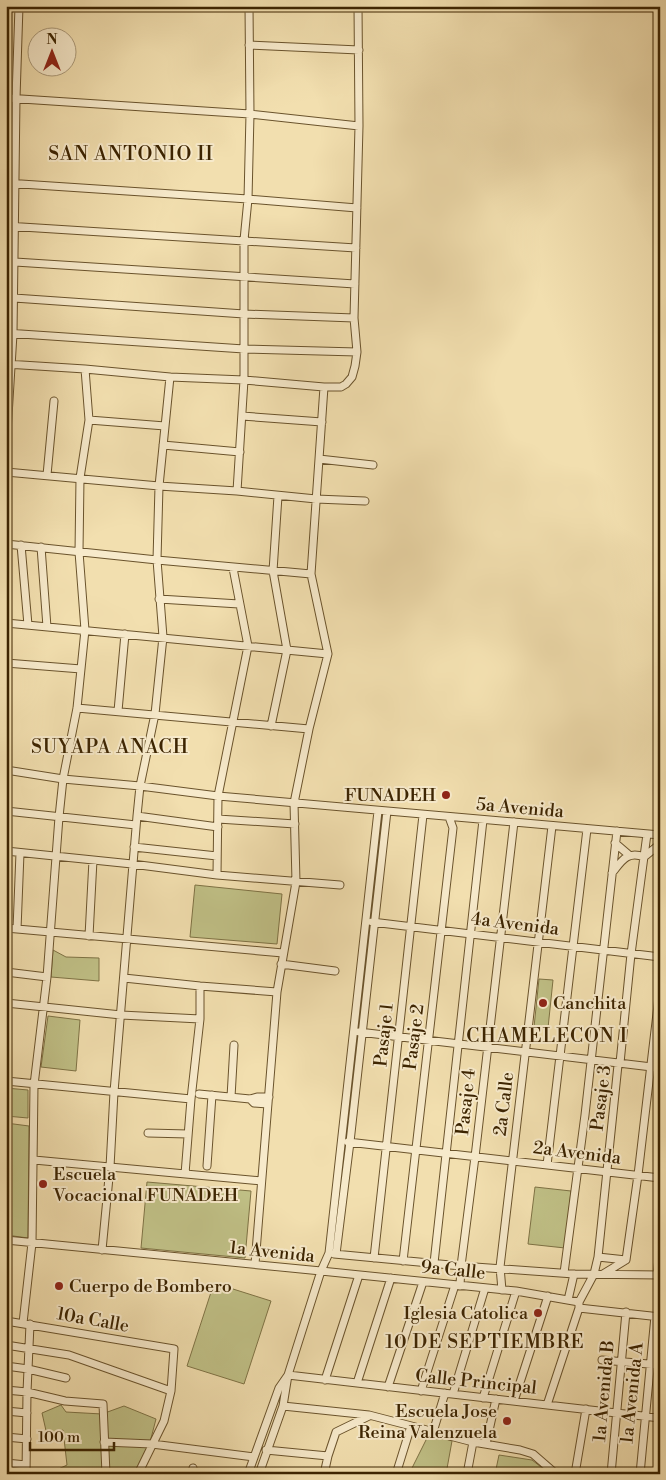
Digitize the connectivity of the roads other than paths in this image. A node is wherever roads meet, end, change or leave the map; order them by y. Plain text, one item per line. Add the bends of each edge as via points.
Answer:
1 (19, 6) edge
2 (249, 6) edge
3 (358, 6) edge
4 (249, 45) junction
5 (358, 50) junction
6 (6, 98) edge
7 (16, 98) junction
8 (250, 114) junction
9 (359, 126) junction
10 (6, 183) edge
11 (15, 183) junction
12 (248, 199) junction
13 (357, 208) junction
14 (10, 226) edge
15 (244, 240) junction
16 (356, 248) junction
17 (15, 262) junction
18 (244, 276) junction
19 (355, 284) junction
20 (14, 298) junction
21 (244, 314) junction
22 (354, 318) junction
23 (10, 333) edge
24 (244, 349) junction
25 (357, 352) junction
26 (9, 364) edge
27 (85, 369) junction
28 (170, 376) junction
29 (244, 380) junction
30 (324, 387) junction
31 (54, 401) dead end
32 (242, 416) junction
33 (89, 420) junction
34 (322, 422) junction
35 (165, 426) junction
36 (163, 445) junction
37 (6, 449) edge
38 (240, 452) junction
39 (319, 459) junction
40 (373, 465) dead end
41 (6, 472) edge
42 (47, 475) junction
43 (80, 478) junction
44 (159, 486) junction
45 (237, 491) junction
46 (278, 496) junction
47 (316, 499) junction
48 (365, 502) dead end
49 (6, 544) edge
50 (21, 545) junction
51 (41, 547) junction
52 (79, 552) junction
53 (156, 560) junction
54 (233, 568) junction
55 (273, 571) junction
56 (311, 574) junction
57 (159, 599) junction
58 (239, 604) junction
59 (6, 623) edge
60 (28, 625) junction
61 (47, 627) junction
62 (85, 630) junction
63 (125, 634) junction
64 (163, 637) junction
65 (248, 646) junction
66 (287, 650) junction
67 (328, 654) junction
68 (6, 663) edge
69 (81, 669) junction
70 (77, 708) junction
71 (118, 711) junction
72 (155, 714) junction
73 (232, 722) junction
74 (271, 726) junction
75 (309, 729) junction
76 (6, 770) edge
77 (63, 779) junction
78 (140, 786) junction
79 (218, 796) junction
80 (294, 803) junction
81 (378, 810) junction
82 (6, 812) edge
83 (387, 812) junction
84 (423, 815) junction
85 (136, 816) junction
86 (59, 817) junction
87 (449, 817) junction
88 (483, 820) junction
89 (514, 822) junction
90 (218, 823) junction
91 (295, 824) junction
92 (136, 825) junction
93 (552, 826) junction
94 (587, 829) junction
95 (616, 831) junction
96 (646, 834) junction
97 (660, 835) edge
98 (615, 843) junction
99 (660, 844) edge
100 (134, 847) junction
101 (6, 851) edge
102 (20, 852) junction
103 (629, 855) junction
104 (55, 856) junction
105 (217, 856) junction
106 (644, 856) junction
107 (93, 860) junction
108 (132, 864) junction
109 (612, 873) junction
110 (217, 875) junction
111 (296, 882) junction
112 (340, 885) dead end
113 (366, 921) junction
114 (375, 922) junction
115 (411, 926) junction
116 (6, 928) edge
117 (17, 929) junction
118 (441, 930) junction
119 (51, 932) junction
120 (471, 934) junction
121 (89, 936) junction
122 (501, 938) junction
123 (127, 939) junction
124 (538, 942) junction
125 (572, 947) junction
126 (602, 950) junction
127 (283, 953) junction
128 (631, 954) junction
129 (660, 957) edge
130 (281, 964) junction
131 (336, 970) dead end
132 (6, 972) edge
133 (47, 978) junction
134 (124, 978) junction
135 (200, 986) junction
136 (660, 988) edge
137 (277, 992) junction
138 (6, 1003) edge
139 (44, 1006) junction
140 (121, 1015) junction
141 (200, 1020) junction
142 (353, 1032) junction
143 (362, 1033) junction
144 (399, 1037) junction
145 (429, 1040) junction
146 (458, 1044) junction
147 (234, 1045) dead end
148 (487, 1047) junction
149 (526, 1052) junction
150 (560, 1056) junction
151 (590, 1059) junction
152 (620, 1063) junction
153 (650, 1066) junction
154 (660, 1068) edge
155 (6, 1082) edge
156 (34, 1085) junction
157 (114, 1092) junction
158 (199, 1094) dead end
159 (212, 1096) junction
160 (231, 1097) junction
161 (191, 1098) junction
162 (269, 1101) junction
163 (148, 1133) dead end
164 (188, 1134) junction
165 (342, 1142) junction
166 (350, 1142) junction
167 (386, 1146) junction
168 (415, 1150) junction
169 (445, 1153) junction
170 (475, 1157) junction
171 (34, 1160) junction
172 (512, 1161) junction
173 (547, 1165) junction
174 (207, 1166) dead end
175 (110, 1167) junction
176 (578, 1168) junction
177 (608, 1172) junction
178 (185, 1174) junction
179 (638, 1175) junction
180 (660, 1178) edge
181 (261, 1181) junction
182 (6, 1240) edge
183 (32, 1244) junction
184 (102, 1250) junction
185 (660, 1250) edge
186 (333, 1254) junction
187 (598, 1257) junction
188 (374, 1258) junction
189 (626, 1260) junction
190 (403, 1261) junction
191 (434, 1263) junction
192 (255, 1264) junction
193 (461, 1266) junction
194 (500, 1267) junction
195 (321, 1271) junction
196 (564, 1273) junction
197 (574, 1274) junction
198 (594, 1274) junction
199 (603, 1274) junction
200 (359, 1275) junction
201 (658, 1275) edge
202 (391, 1278) junction
203 (423, 1282) junction
204 (458, 1285) junction
205 (485, 1288) junction
206 (502, 1290) junction
207 (516, 1291) junction
208 (548, 1296) junction
209 (568, 1300) junction
210 (579, 1304) junction
211 (626, 1312) junction
212 (657, 1316) edge
213 (6, 1321) edge
214 (26, 1324) junction
215 (6, 1345) edge
216 (29, 1347) junction
217 (602, 1360) dead end
218 (622, 1362) junction
219 (650, 1364) junction
220 (660, 1365) edge
221 (6, 1366) edge
222 (28, 1368) junction
223 (288, 1376) junction
224 (66, 1378) dead end
225 (325, 1380) junction
226 (358, 1383) junction
227 (388, 1387) junction
228 (6, 1390) edge
229 (171, 1390) junction
230 (421, 1390) junction
231 (26, 1392) junction
232 (449, 1394) junction
233 (483, 1398) junction
234 (496, 1399) junction
235 (514, 1401) junction
236 (547, 1405) junction
237 (283, 1406) junction
238 (586, 1409) junction
239 (6, 1411) edge
240 (26, 1413) junction
241 (617, 1413) junction
242 (369, 1416) junction
243 (646, 1416) junction
244 (660, 1418) edge
245 (411, 1426) junction
246 (433, 1432) junction
247 (6, 1437) edge
248 (27, 1439) junction
249 (104, 1442) junction
250 (473, 1442) junction
251 (152, 1444) junction
252 (486, 1444) junction
253 (266, 1450) junction
254 (328, 1456) junction
255 (254, 1457) junction
256 (6, 1463) edge
257 (26, 1465) junction
258 (396, 1471) dead end
259 (26, 1474) edge
260 (106, 1474) edge
261 (138, 1474) edge
262 (248, 1474) edge
263 (259, 1474) edge
264 (324, 1474) edge
265 (467, 1474) edge
266 (556, 1474) edge
267 (575, 1474) edge
268 (611, 1474) edge
269 (640, 1474) edge

1 - 7 street
2 - 4 street
3 - 5 street
4 - 5 street
4 - 8 street
5 - 9 street
6 - 7 street
7 - 8 street
7 - 11 street
8 - 9 street
8 - 12 street
9 - 13 street
10 - 11 street
11 - 12 street
11 - 14 street
12 - 13 street
12 - 15 street
13 - 16 street
14 - 15 street
14 - 17 street
15 - 16 street
15 - 18 street
16 - 19 street
17 - 18 street
17 - 20 street
18 - 19 street
18 - 21 street
19 - 22 street
20 - 21 street
20 - 23 street
21 - 22 street
21 - 24 street
22 - 25 street
23 - 24 street
23 - 26 street
24 - 25 street
24 - 29 street
25 - 30 street via 352,377 346,384
26 - 27 street
26 - 37 street
27 - 28 street
27 - 33 street
28 - 29 street
28 - 35 street
29 - 30 street
29 - 32 street
30 - 34 street
31 - 42 street
32 - 34 street
32 - 38 street
33 - 35 street
33 - 43 street
34 - 39 street
35 - 36 street
36 - 38 street
36 - 44 street
38 - 45 street
39 - 40 street
39 - 47 street
41 - 42 street
42 - 43 street
43 - 44 street
43 - 52 street
44 - 45 street
44 - 53 street
45 - 46 street
46 - 47 street
46 - 55 street
47 - 48 street
47 - 56 street
49 - 50 street
50 - 51 street
50 - 60 street
51 - 52 street
51 - 61 street
52 - 53 street
52 - 62 street
53 - 54 street
53 - 57 street
54 - 55 street
54 - 58 street
55 - 56 street
55 - 66 street
56 - 67 street
57 - 58 street
57 - 64 street
58 - 65 street
59 - 60 street
60 - 61 street
61 - 62 street
62 - 63 street
62 - 69 street
63 - 64 street
63 - 71 street
64 - 65 street
64 - 72 street
65 - 66 street
65 - 73 street
66 - 67 street
66 - 74 street
67 - 75 street
68 - 69 street
69 - 70 street
70 - 71 street
70 - 77 street
71 - 72 street
72 - 73 street
72 - 78 street
73 - 74 street
73 - 79 street
74 - 75 street
75 - 80 street
76 - 77 street, 5a Avenida
77 - 78 street, 5a Avenida
77 - 86 street
78 - 79 street, 5a Avenida
78 - 85 street
79 - 80 street, 5a Avenida
79 - 90 street
80 - 81 street, 5a Avenida
80 - 91 street
81 - 83 street, 5a Avenida
81 - 113 street
82 - 86 street
83 - 84 street, 5a Avenida
83 - 114 street
84 - 87 street, 5a Avenida
84 - 115 street, Pasaje 1
85 - 90 street
85 - 92 street
86 - 92 street
86 - 104 street
87 - 88 street, 5a Avenida
87 - 118 street, Pasaje 2 via 453,828
88 - 89 street, 5a Avenida
88 - 120 street
89 - 93 street, 5a Avenida
89 - 122 street, Pasaje 4
90 - 91 street
90 - 105 street
91 - 111 street
92 - 100 street
93 - 94 street, 5a Avenida
93 - 124 street, 2a Calle
94 - 95 street, 5a Avenida
94 - 125 street
95 - 96 street, 5a Avenida
95 - 98 street
96 - 97 street, 5a Avenida
96 - 106 street, Pasaje 3
98 - 103 street
98 - 109 street
99 - 106 street
100 - 105 street
100 - 108 street
101 - 102 street
102 - 104 street
102 - 117 street
103 - 106 street
103 - 109 street
104 - 107 street
104 - 119 street
105 - 110 street
106 - 128 street, Pasaje 3
107 - 108 street
107 - 121 street
108 - 110 street
108 - 123 street
109 - 126 street
110 - 111 street
111 - 112 street
111 - 127 street
113 - 114 street, 4a Avenida
113 - 142 street
114 - 115 street, 4a Avenida
114 - 143 street
115 - 118 street, 4a Avenida
115 - 144 street, Pasaje 1
116 - 117 street
117 - 119 street
118 - 120 street, 4a Avenida
118 - 145 street, Pasaje 2
119 - 121 street
119 - 133 street
120 - 122 street, 4a Avenida
120 - 146 street
121 - 123 street
122 - 124 street, 4a Avenida
122 - 148 street, Pasaje 4
123 - 127 street
123 - 134 street
124 - 125 street, 4a Avenida
124 - 149 street, 2a Calle
125 - 126 street, 4a Avenida
125 - 150 street
126 - 128 street, 4a Avenida
126 - 151 street
127 - 130 street
128 - 129 street, 4a Avenida
128 - 152 street, Pasaje 3
130 - 131 street
130 - 137 street
132 - 133 street
133 - 139 street
134 - 135 street
134 - 140 street
135 - 137 street
135 - 141 street
136 - 153 street
137 - 162 street
138 - 139 street
139 - 140 street
139 - 156 street
140 - 141 street
140 - 157 street
141 - 161 street
142 - 143 street
142 - 165 street
143 - 144 street
143 - 166 street
144 - 145 street
144 - 167 street, Pasaje 1
145 - 146 street
145 - 168 street, Pasaje 2
146 - 148 street
146 - 169 street
147 - 160 street
148 - 149 street
148 - 170 street, Pasaje 4
149 - 150 street
149 - 172 street, 2a Calle
150 - 151 street
150 - 173 street
151 - 152 street
151 - 176 street
152 - 153 street
152 - 177 street, Pasaje 3
153 - 154 street
153 - 179 street
155 - 156 street
156 - 157 street
156 - 171 street
157 - 161 street
157 - 175 street
158 - 159 street
159 - 160 street
159 - 174 street
160 - 162 street via 257,1097
161 - 164 street
162 - 181 street
163 - 164 street
164 - 178 street
165 - 166 street, 2a Avenida
165 - 186 street
166 - 167 street, 2a Avenida
166 - 186 street
167 - 168 street, 2a Avenida
167 - 188 street, Pasaje 1
168 - 169 street, 2a Avenida
168 - 190 street, Pasaje 2
169 - 170 street, 2a Avenida
169 - 191 street
170 - 172 street, 2a Avenida
170 - 193 street, Pasaje 4
171 - 175 street
171 - 183 street
172 - 173 street, 2a Avenida
172 - 194 street, 2a Calle
173 - 176 street, 2a Avenida
175 - 178 street
175 - 184 street
176 - 177 street, 2a Avenida
176 - 196 street
177 - 179 street, 2a Avenida
177 - 187 street, Pasaje 3
178 - 181 street
179 - 180 street, 2a Avenida
179 - 189 street
181 - 192 street
182 - 183 street, 1a Avenida
183 - 184 street, 1a Avenida
183 - 214 street
184 - 192 street, 1a Avenida
185 - 201 street
186 - 188 street
186 - 195 street
187 - 189 street
187 - 198 street, Pasaje 3
188 - 190 street
189 - 199 street
190 - 191 street
191 - 193 street
192 - 195 street, 1a Avenida
193 - 194 street
193 - 204 street, Pasaje 4
194 - 196 street
194 - 206 street, 2a Calle
195 - 200 street, 9a Calle
195 - 223 street, 1a Avenida
196 - 197 street
197 - 198 street
197 - 209 street
198 - 199 street
198 - 210 street, Pasaje 3
199 - 201 street
200 - 202 street, 9a Calle
200 - 225 street
202 - 203 street, 9a Calle
202 - 226 street
203 - 204 street, 9a Calle
203 - 227 street
204 - 205 street, 9a Calle
204 - 230 street
205 - 206 street, 9a Calle
205 - 232 street
206 - 207 street, 9a Calle
207 - 208 street, 9a Calle
207 - 233 street
208 - 209 street, 9a Calle
208 - 235 street
209 - 210 street, 9a Calle
210 - 211 street, 9a Calle
210 - 236 street, Pasaje 3
211 - 212 street, 9a Calle
211 - 218 street, 1a Avenida B
212 - 219 street, 1a Avenida A
213 - 214 street, 10a Calle
214 - 216 street
214 - 229 street, 10a Calle via 174,1349
215 - 216 street
216 - 222 street
216 - 229 street via 69,1355
217 - 218 street
218 - 219 street
218 - 241 street, 1a Avenida B
219 - 220 street
219 - 243 street, 1a Avenida A
221 - 222 street
222 - 224 street
222 - 231 street
223 - 225 street, Calle Principal
223 - 237 street
223 - 255 street, 1a Avenida via 278,1388
225 - 226 street, Calle Principal
226 - 227 street, Calle Principal
227 - 230 street, Calle Principal
228 - 231 street
229 - 251 street via 164,1421
230 - 232 street, Calle Principal
231 - 240 street
231 - 249 street via 65,1401 103,1404
232 - 233 street, Calle Principal
232 - 246 street
233 - 234 street, Calle Principal
234 - 235 street, Calle Principal
234 - 252 street
235 - 236 street, Calle Principal
236 - 238 street, Calle Principal
237 - 242 street
237 - 253 street
238 - 241 street, Calle Principal
238 - 267 street
239 - 240 street
240 - 248 street
241 - 243 street, Calle Principal
241 - 268 street, 1a Avenida B
242 - 245 street
242 - 254 street via 336,1432
243 - 244 street, Calle Principal
243 - 269 street, 1a Avenida A
245 - 246 street
245 - 258 street
246 - 250 street
247 - 248 street
248 - 257 street
249 - 251 street
249 - 260 street
250 - 252 street
250 - 265 street
251 - 255 street
251 - 261 street
252 - 266 street via 533,1454
253 - 254 street
253 - 263 street
254 - 264 street
255 - 262 street, 1a Avenida
256 - 257 street
257 - 259 street

